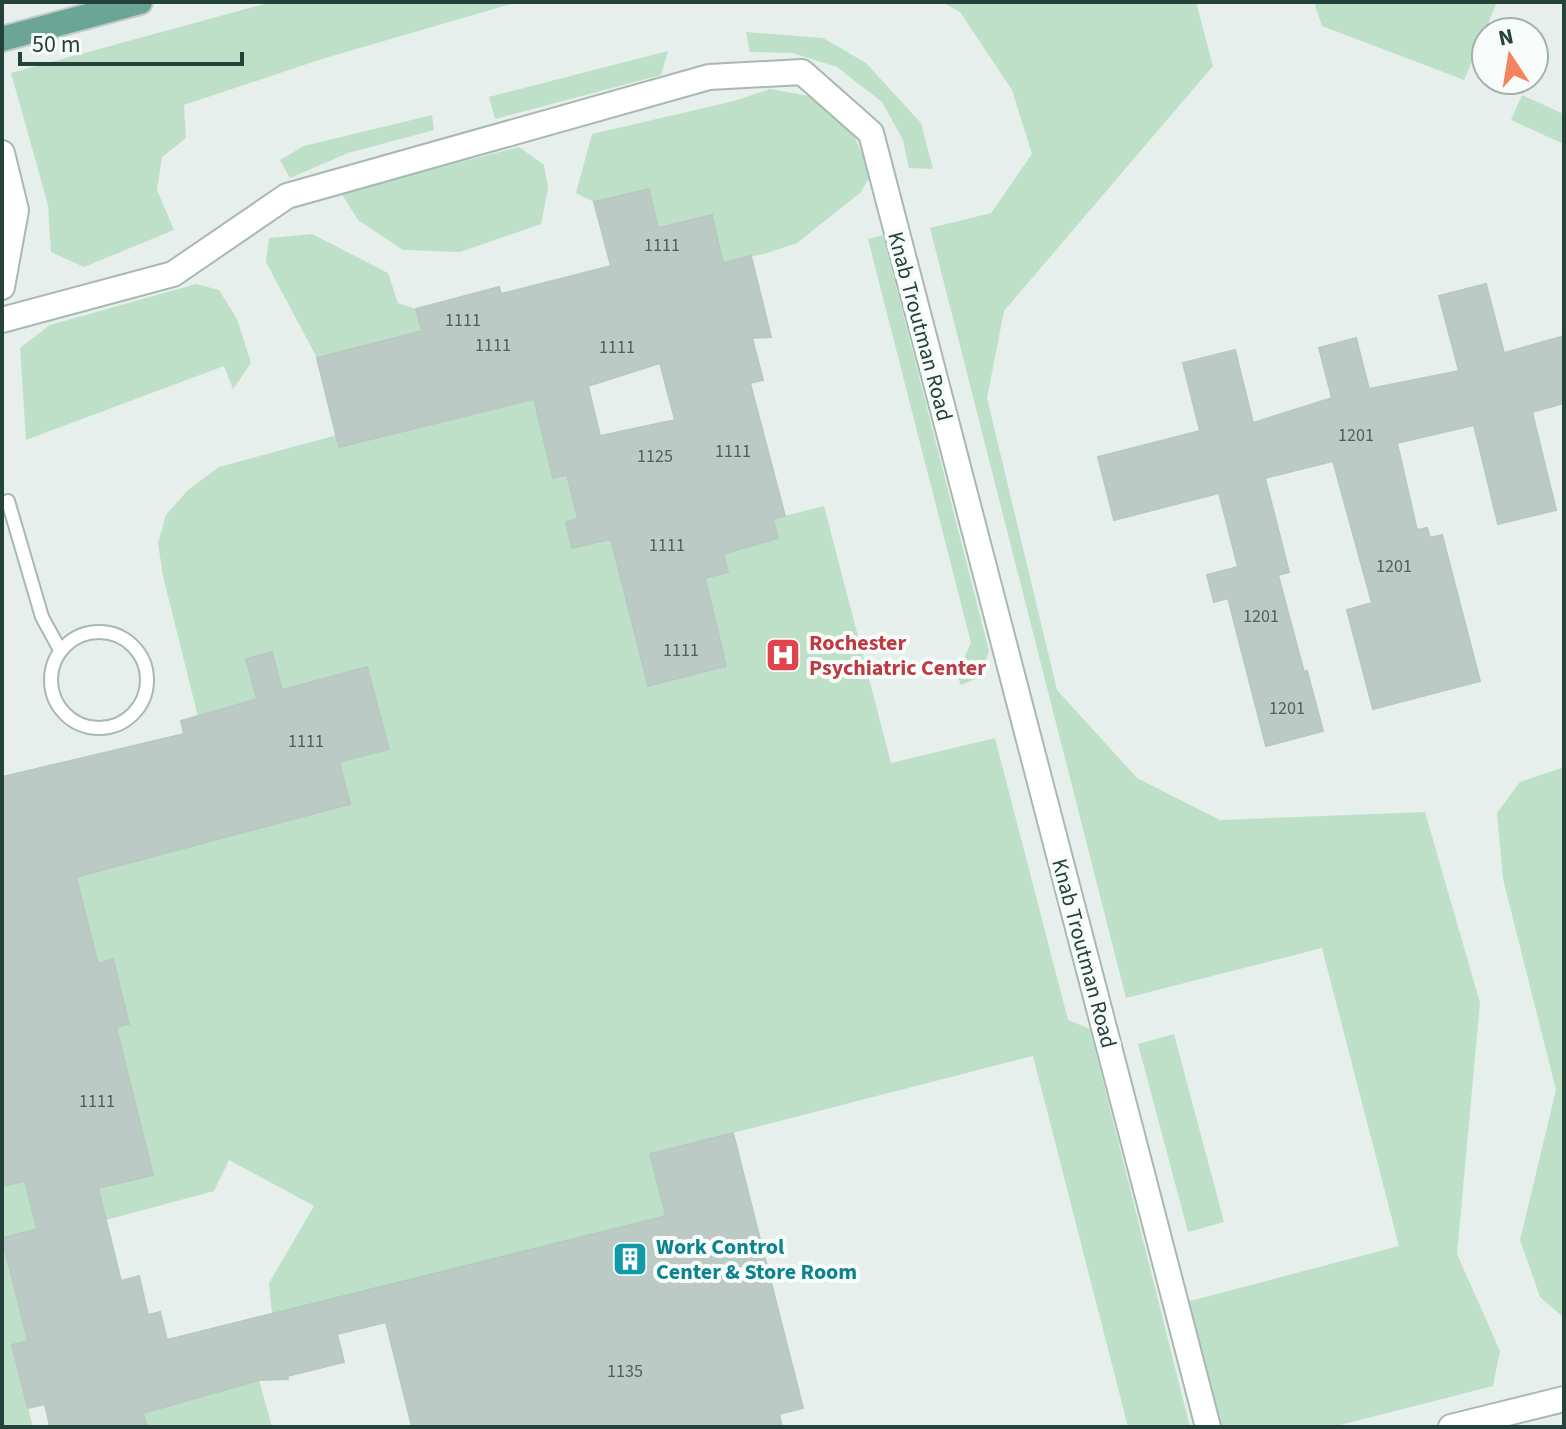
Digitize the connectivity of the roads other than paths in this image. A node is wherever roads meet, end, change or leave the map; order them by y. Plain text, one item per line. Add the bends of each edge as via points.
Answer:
1 (140, 2) edge
2 (2, 39) edge
3 (2, 153) edge
4 (2, 287) edge
5 (2, 320) edge
6 (8, 501) dead end
7 (60, 650) junction
8 (1564, 1399) edge
9 (1208, 1427) edge
10 (1451, 1427) edge

1 - 2 main road
3 - 4 street via 16,210
5 - 9 street, Knab Troutman Road via 173,274 287,196 709,77 802,72 871,133
6 - 7 lane via 42,617
7 - 7 lane via 72,639 102,631 132,644 147,674 141,705 115,726 83,726 70,719 52,694 50,679
8 - 10 street

